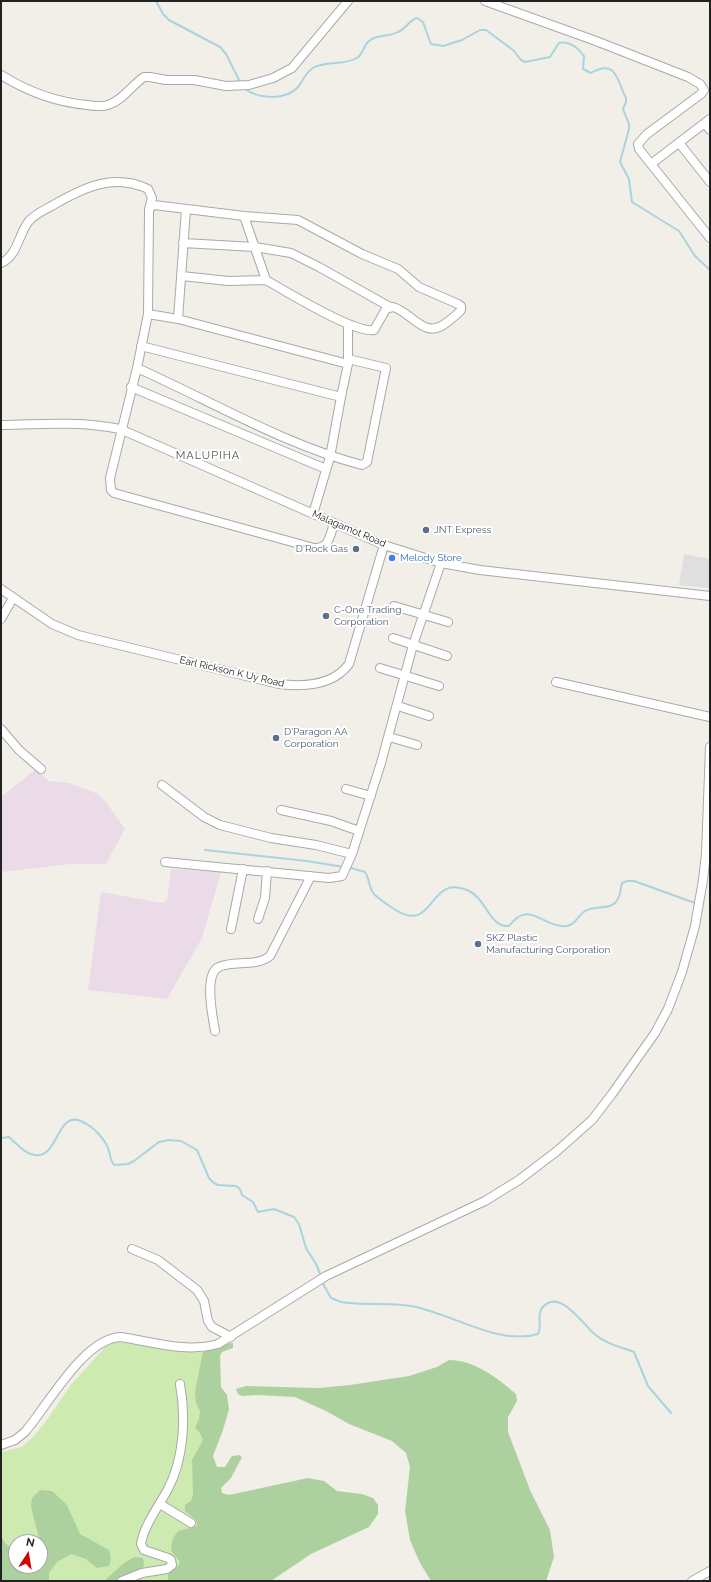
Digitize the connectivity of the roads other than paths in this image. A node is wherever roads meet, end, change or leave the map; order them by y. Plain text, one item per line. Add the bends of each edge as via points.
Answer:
1 (348, 1) edge
2 (485, 1) edge
3 (1, 75) edge
4 (708, 124) edge
5 (680, 144) junction
6 (651, 164) junction
7 (710, 182) edge
8 (149, 209) junction
9 (186, 209) junction
10 (244, 216) junction
11 (710, 238) edge
12 (183, 243) junction
13 (255, 247) junction
14 (1, 263) edge
15 (182, 276) junction
16 (266, 280) junction
17 (390, 307) junction
18 (148, 314) junction
19 (178, 319) junction
20 (348, 324) junction
21 (141, 346) junction
22 (348, 362) junction
23 (137, 368) junction
24 (131, 387) junction
25 (341, 397) junction
26 (1, 425) edge
27 (120, 429) junction
28 (330, 456) junction
29 (326, 469) junction
30 (313, 514) junction
31 (334, 523) junction
32 (384, 545) junction
33 (441, 563) junction
34 (1, 589) edge
35 (710, 596) edge
36 (13, 598) junction
37 (394, 606) dead end
38 (423, 615) junction
39 (1, 619) edge
40 (448, 622) dead end
41 (393, 638) dead end
42 (413, 645) junction
43 (447, 656) dead end
44 (380, 668) dead end
45 (405, 677) junction
46 (556, 682) dead end
47 (439, 686) dead end
48 (398, 706) junction
49 (429, 716) dead end
50 (710, 717) edge
51 (1, 729) edge
52 (389, 737) junction
53 (417, 745) dead end
54 (710, 747) edge
55 (41, 769) dead end
56 (162, 785) dead end
57 (346, 789) dead end
58 (371, 796) junction
59 (282, 810) dead end
60 (359, 831) junction
61 (352, 854) junction
62 (165, 862) dead end
63 (243, 869) junction
64 (267, 871) junction
65 (311, 876) junction
66 (258, 919) dead end
67 (231, 929) dead end
68 (215, 1032) dead end
69 (132, 1249) dead end
70 (231, 1337) junction
71 (180, 1384) dead end
72 (1, 1445) edge
73 (160, 1504) junction
74 (191, 1522) dead end
75 (710, 1571) edge
76 (122, 1581) edge
77 (692, 1581) edge

1 - 3 street via 292,68 273,78 249,85 226,86 150,76 144,77 113,103 102,106 74,104 40,96
2 - 6 street via 596,41 700,84 704,90 701,94 640,140 639,148
4 - 5 street
5 - 6 street
5 - 7 street
6 - 11 street
8 - 9 street via 157,205
8 - 14 street via 152,198 148,189 120,182 97,183 34,215 11,256
8 - 18 street
9 - 10 street
9 - 12 street
10 - 13 street
10 - 17 street via 288,218 304,222 362,254 398,269 419,287 458,304 461,308 459,313 440,328 434,329 424,327 397,308
12 - 13 street
12 - 15 street
13 - 16 street
13 - 17 street via 280,250 301,258
15 - 16 street via 228,281
15 - 19 street
16 - 20 street
17 - 20 street via 374,330
18 - 19 street
18 - 21 street
19 - 22 street
20 - 22 street
21 - 23 street
21 - 25 street
22 - 25 street
22 - 28 street via 384,366 386,369 366,464
23 - 24 street
23 - 28 street via 185,389 234,415
24 - 27 street
24 - 29 street
25 - 28 street
26 - 27 street, Malagamot Road via 102,425
27 - 30 street, Malagamot Road
27 - 31 street via 110,478 111,490 114,493 314,548 326,546
28 - 29 street
29 - 30 street
30 - 31 street, Malagamot Road
31 - 32 street, Malagamot Road
32 - 33 street, Malagamot Road
32 - 36 street, Earl Rickson K Uy Road via 349,664 336,677 312,684 279,684 94,640 65,631
33 - 35 street, Malagamot Road via 480,570
33 - 38 street
34 - 36 street, Earl Rickson K Uy Road
36 - 39 street
37 - 38 street
38 - 40 street
38 - 42 street
41 - 42 street
42 - 43 street
42 - 45 street
44 - 45 street
45 - 47 street
45 - 48 street
46 - 50 street
48 - 49 street
48 - 52 street
51 - 55 street via 19,750
52 - 53 street
52 - 58 street
54 - 70 street via 703,880 695,926 684,965 663,1020 592,1120 519,1180 485,1201 326,1276
56 - 61 street via 204,817 220,825
57 - 58 street
58 - 60 street
59 - 60 street via 331,821
60 - 61 street
61 - 65 street via 342,876
62 - 63 street
63 - 64 street
63 - 67 street
64 - 65 street
64 - 66 street via 265,898
65 - 68 street via 270,956 260,961 226,964 215,970 210,988
69 - 70 street via 158,1260 197,1290 204,1301 208,1321
70 - 72 street via 218,1344 197,1348 121,1337 107,1340 93,1349 71,1371 25,1432 15,1440
71 - 73 street via 184,1414 179,1455 175,1473
73 - 74 street
73 - 76 street via 145,1531 142,1544 144,1550 168,1558 172,1565 167,1569 142,1573
75 - 77 street

